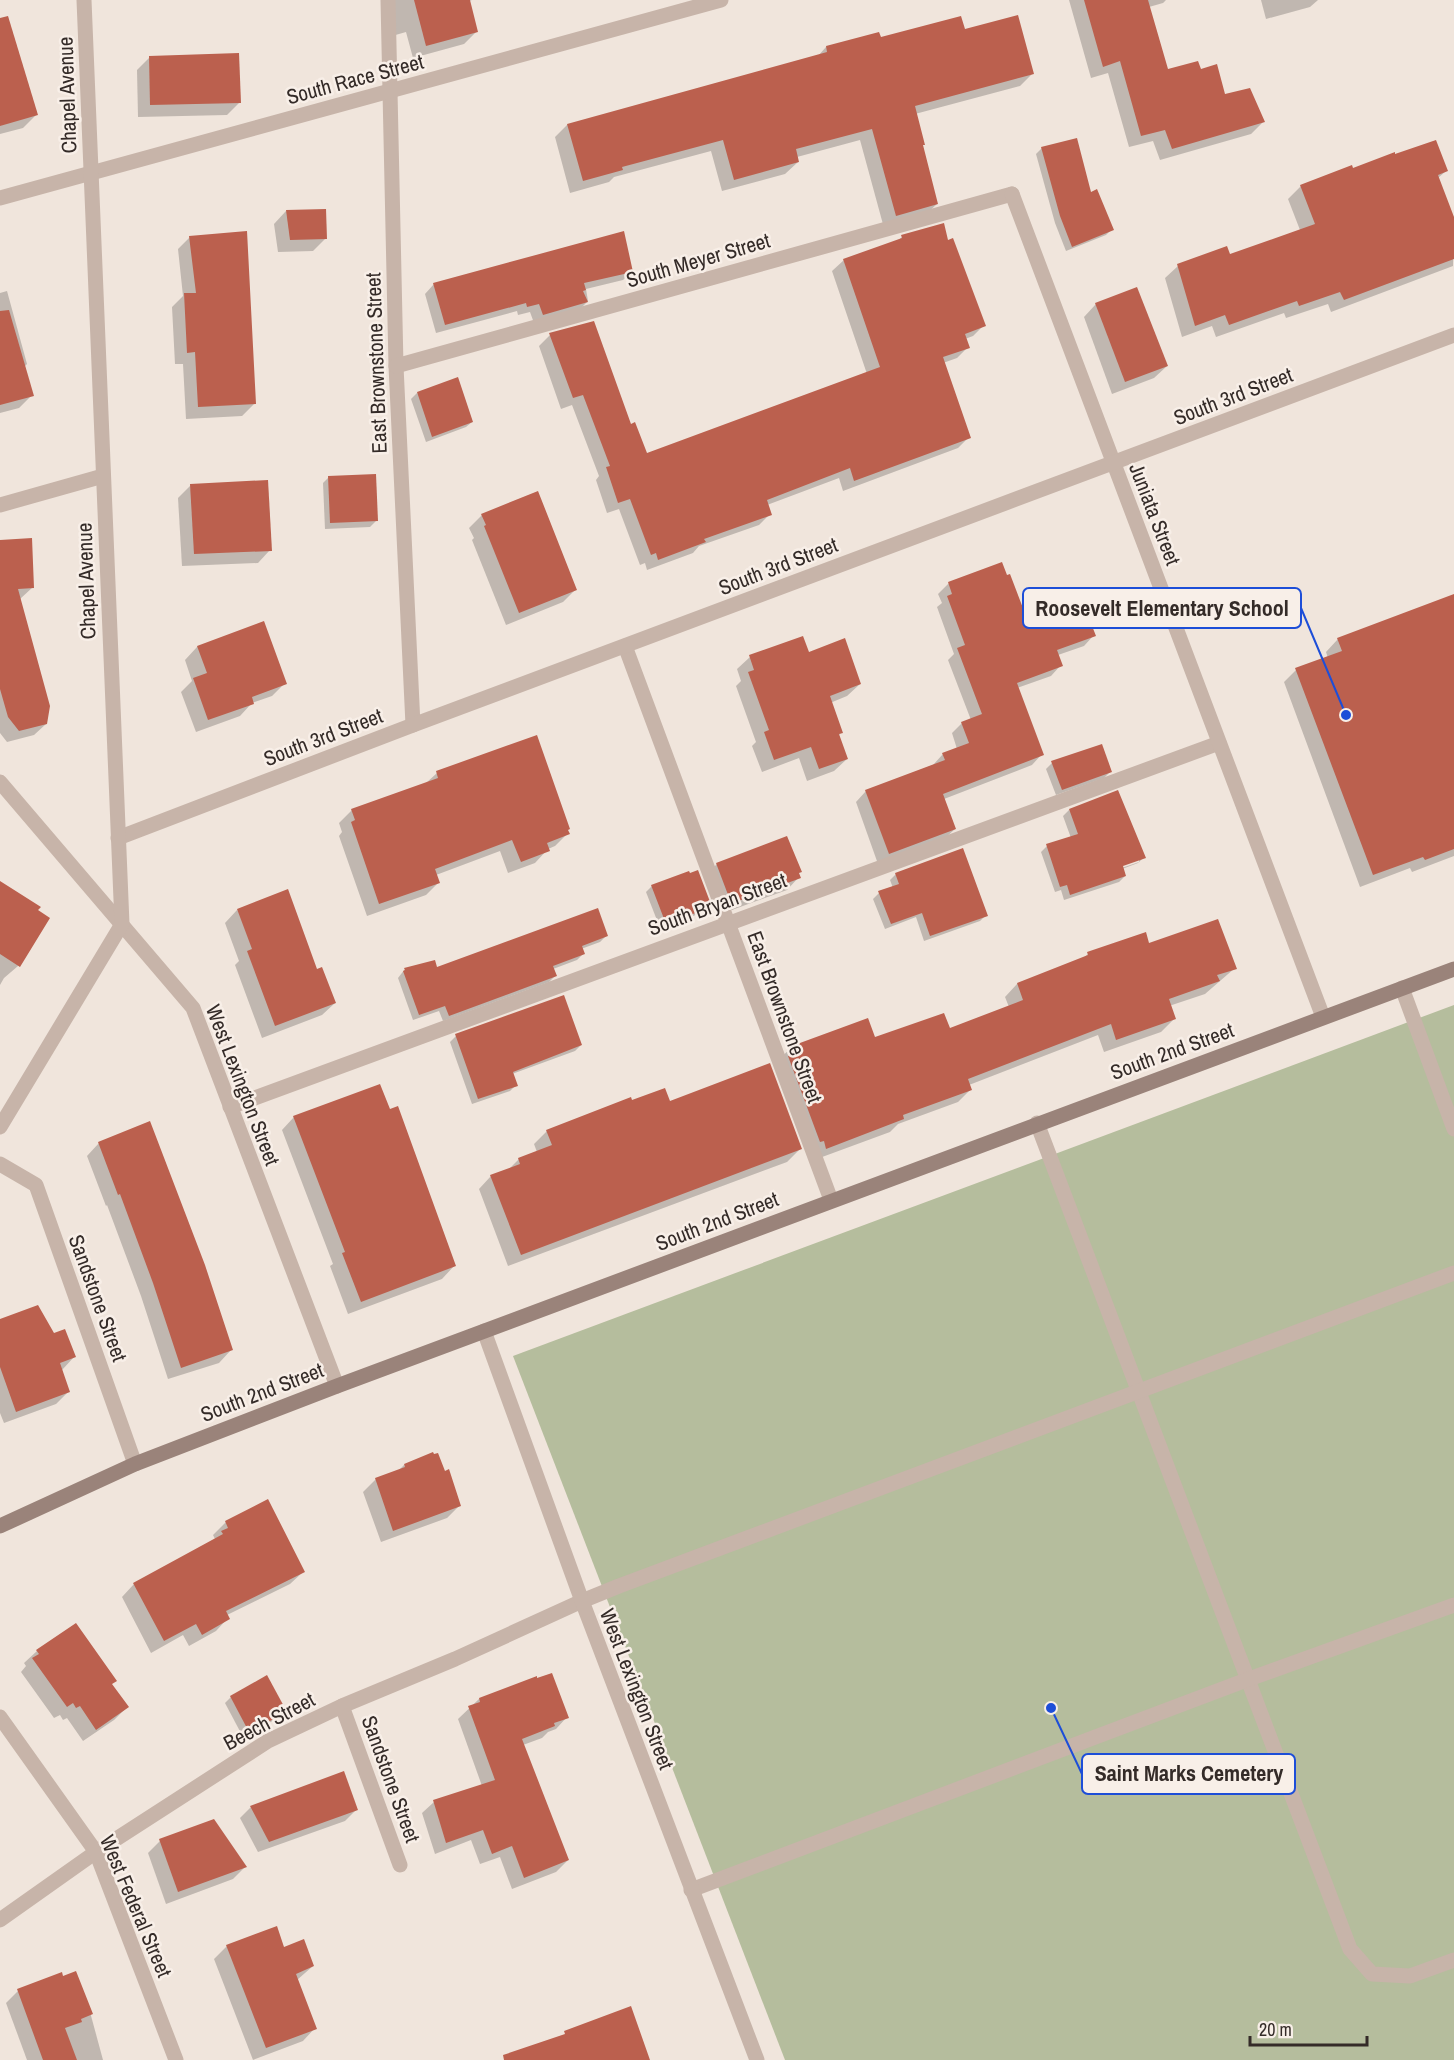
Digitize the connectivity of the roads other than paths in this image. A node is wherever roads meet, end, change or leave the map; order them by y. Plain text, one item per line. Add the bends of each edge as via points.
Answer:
1 (84, 0) edge
2 (387, 0) edge
3 (721, 0) edge
4 (390, 91) junction
5 (91, 172) junction
6 (1012, 194) joint
7 (0, 198) edge
8 (1454, 335) edge
9 (396, 366) junction
10 (1114, 463) junction
11 (103, 476) junction
12 (0, 505) edge
13 (625, 646) junction
14 (413, 725) junction
15 (1219, 743) junction
16 (0, 782) edge
17 (118, 838) junction
18 (728, 922) junction
19 (122, 924) junction
20 (1454, 969) edge
21 (1402, 988) junction
22 (1323, 1017) junction
23 (230, 1107) junction
24 (1037, 1123) junction
25 (0, 1126) edge
26 (1454, 1129) edge
27 (0, 1164) edge
28 (831, 1200) junction
29 (1454, 1273) edge
30 (484, 1331) junction
31 (337, 1386) junction
32 (1140, 1391) junction
33 (135, 1464) junction
34 (0, 1526) edge
35 (582, 1601) junction
36 (1454, 1605) edge
37 (1249, 1679) junction
38 (342, 1706) junction
39 (0, 1717) edge
40 (96, 1852) junction
41 (400, 1865) dead end
42 (691, 1890) junction
43 (0, 1920) edge
44 (1454, 1959) edge
45 (176, 2060) edge
46 (757, 2060) edge

1 - 5 street, Chapel Avenue
2 - 4 street, East Brownstone Street
3 - 4 street, South Race Street
4 - 5 street, South Race Street
4 - 9 street, East Brownstone Street
5 - 7 street, South Race Street
5 - 11 street, Chapel Avenue
6 - 9 street, South Meyer Street
6 - 10 street, Juniata Street
8 - 10 street, South 3rd Street
9 - 14 street, East Brownstone Street
10 - 13 street, South 3rd Street
10 - 15 street, Juniata Street
11 - 12 street
11 - 17 street, Chapel Avenue
13 - 14 street, South 3rd Street
13 - 18 street, East Brownstone Street
14 - 17 street, South 3rd Street
15 - 18 street, South Bryan Street
15 - 22 street, Juniata Street
16 - 19 street, West Lexington Street
17 - 19 street, Chapel Avenue
18 - 23 street, South Bryan Street
18 - 28 street, East Brownstone Street
19 - 23 street, West Lexington Street via 193,1008
19 - 25 street
20 - 21 street, South 2nd Street
21 - 22 street, South 2nd Street
21 - 26 street
22 - 24 street, South 2nd Street
23 - 31 street, West Lexington Street
24 - 28 street, South 2nd Street
24 - 32 street
27 - 33 street, Sandstone Street via 36,1185
28 - 30 street, South 2nd Street
29 - 32 street, Beech Street
30 - 31 street, South 2nd Street
30 - 35 street, West Lexington Street
31 - 33 street, South 2nd Street
32 - 35 street, Beech Street
32 - 37 street
33 - 34 street, South 2nd Street
35 - 38 street, Beech Street
35 - 42 street, West Lexington Street
36 - 37 street
37 - 42 street
37 - 44 street via 1350,1949 1372,1974 1410,1976
38 - 40 street, Beech Street via 268,1742
38 - 41 street, Sandstone Street
39 - 40 street, West Federal Street
40 - 43 street, Beech Street
40 - 45 street, West Federal Street
42 - 46 street, West Lexington Street

